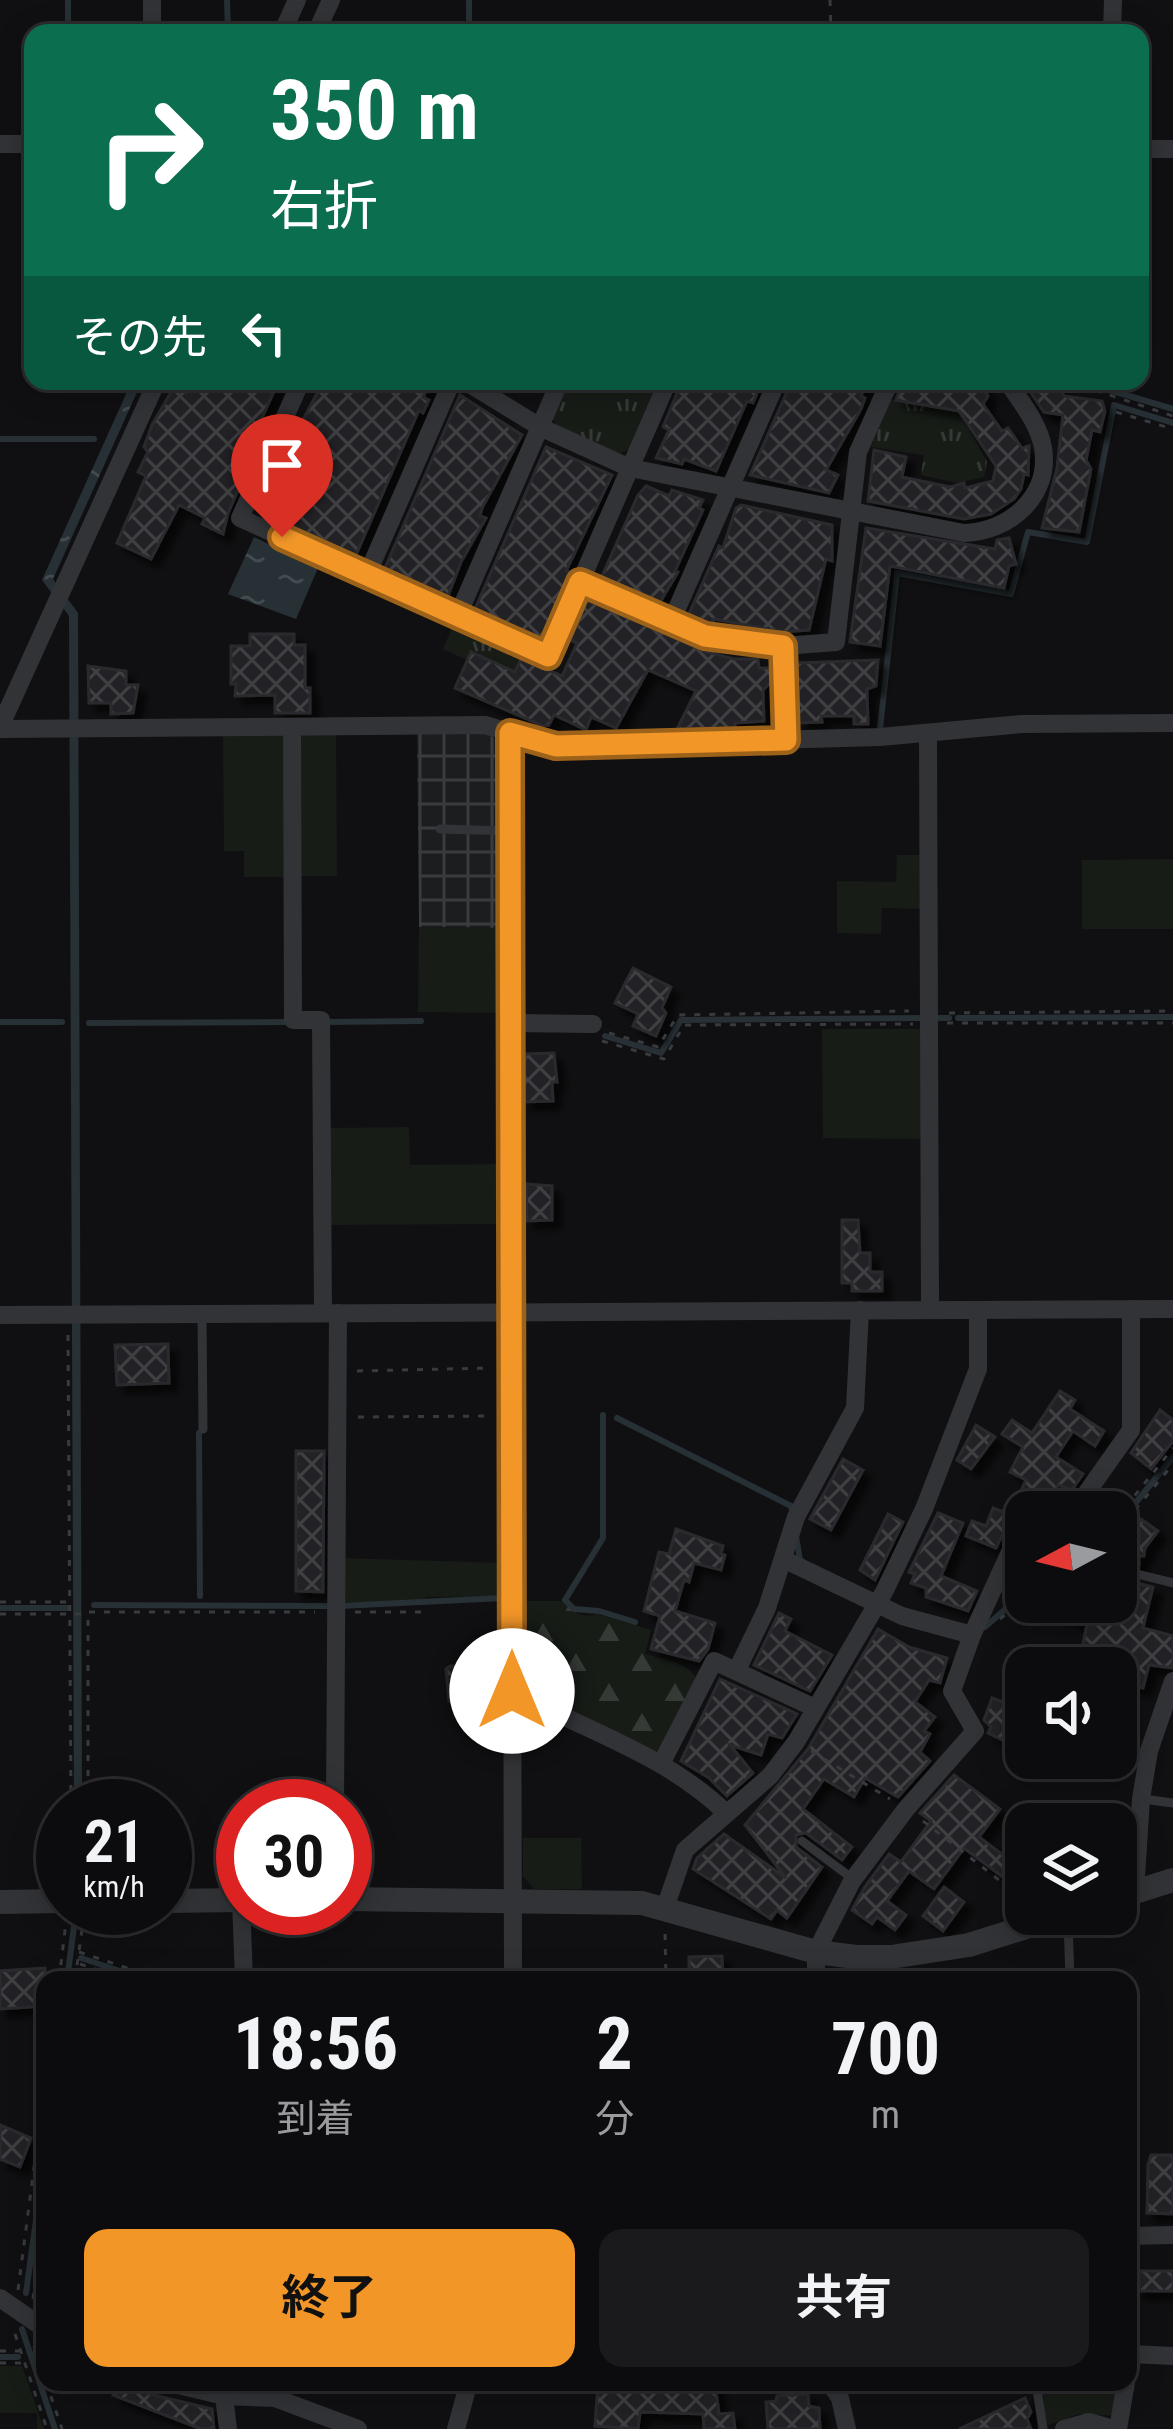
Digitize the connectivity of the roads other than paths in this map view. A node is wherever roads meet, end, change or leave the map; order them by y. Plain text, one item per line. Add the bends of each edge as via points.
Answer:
1 (154, 390) edge
2 (297, 390) edge
3 (448, 390) edge
4 (480, 390) edge
5 (556, 390) edge
6 (664, 390) edge
7 (773, 390) edge
8 (886, 390) edge
9 (1013, 390) edge
10 (540, 427) junction
11 (631, 468) junction
12 (730, 488) junction
13 (851, 511) junction
14 (367, 575) junction
15 (580, 582) junction
16 (458, 615) junction
17 (671, 622) junction
18 (783, 646) junction
19 (1173, 723) edge
20 (292, 727) junction
21 (0, 728) edge
22 (510, 733) junction
23 (928, 733) junction
24 (786, 740) junction
25 (440, 830) dead end
26 (510, 831) junction
27 (511, 1023) junction
28 (593, 1024) dead end
29 (1131, 1309) junction
30 (1173, 1309) edge
31 (860, 1310) junction
32 (930, 1310) junction
33 (979, 1310) junction
34 (511, 1312) junction
35 (330, 1313) junction
36 (202, 1314) junction
37 (0, 1315) edge
38 (203, 1429) dead end
39 (1088, 1491) edge
40 (783, 1559) junction
41 (1005, 1567) edge
42 (1137, 1574) dead end
43 (1173, 1583) edge
44 (877, 1604) junction
45 (972, 1636) junction
46 (737, 1670) junction
47 (1173, 1682) edge
48 (512, 1691) junction
49 (815, 1708) junction
50 (661, 1764) junction
51 (334, 1779) edge
52 (1141, 1799) junction
53 (1173, 1803) edge
54 (725, 1812) junction
55 (1137, 1823) edge
56 (802, 1841) dead end
57 (853, 1879) junction
58 (1173, 1880) edge
59 (1137, 1891) edge
60 (513, 1898) junction
61 (372, 1900) edge
62 (0, 1902) edge
63 (36, 1904) edge
64 (665, 1908) junction
65 (1005, 1934) edge
66 (243, 1935) edge
67 (1069, 1935) edge
68 (816, 1952) junction
69 (244, 1971) edge
70 (513, 1971) edge
71 (816, 1971) edge
72 (1070, 1971) edge
73 (1137, 2231) edge
74 (1173, 2235) edge
75 (1173, 2356) edge
76 (1137, 2360) edge
77 (203, 2391) edge
78 (271, 2391) edge
79 (282, 2391) edge
80 (466, 2391) edge
81 (835, 2391) edge
82 (1037, 2391) edge
83 (1124, 2391) edge
84 (224, 2396) junction
85 (228, 2429) edge
86 (358, 2429) edge
87 (455, 2429) edge
88 (848, 2429) edge
89 (1043, 2429) edge
90 (1064, 2429) edge
91 (1116, 2429) edge

1 - 21 street
2 - 14 street via 240,518
3 - 14 street
4 - 10 street
5 - 10 street
6 - 11 street
7 - 12 street
8 - 13 street via 858,452
9 - 13 street via 1035,425 1044,466 1027,505 1008,524 964,532
10 - 11 street
10 - 16 street
11 - 12 street
11 - 15 street
12 - 13 street
12 - 17 street
13 - 18 street via 836,642
14 - 16 street
15 - 16 street via 548,656
15 - 17 street
17 - 18 street via 705,636
18 - 24 street
19 - 23 street
20 - 21 street
20 - 22 street via 485,725
20 - 35 street via 293,1020 321,1020
22 - 24 street via 556,746
22 - 26 street
23 - 24 street
23 - 32 street
25 - 26 lane
26 - 27 street
27 - 28 street
27 - 34 street
29 - 30 street
29 - 33 street
29 - 39 street via 1131,1430
31 - 32 street
31 - 34 street
31 - 40 street via 855,1408 796,1517
32 - 33 street
33 - 44 street via 978,1369
34 - 35 street
34 - 48 street
35 - 36 street
35 - 51 street via 338,1372
36 - 37 street
36 - 38 lane
40 - 44 street
40 - 46 street
41 - 45 street
42 - 43 lane
44 - 45 street
44 - 49 street
45 - 57 street via 952,1691 975,1730
46 - 49 street
46 - 50 street via 714,1661
47 - 52 street
48 - 50 street
48 - 60 street
49 - 54 street via 770,1776
50 - 54 street
52 - 53 lane
52 - 55 street
54 - 64 street via 685,1850
56 - 57 lane
57 - 68 street
58 - 59 street
60 - 61 street
60 - 64 street
60 - 70 street
62 - 63 street
64 - 68 street
65 - 68 street via 930,1953
66 - 69 street
67 - 72 lane
68 - 71 street
73 - 74 street
75 - 76 street
77 - 84 street
78 - 84 street
79 - 86 street
80 - 87 street
81 - 88 street
82 - 89 lane
83 - 91 street
84 - 85 street
90 - 91 street via 1089,2422

